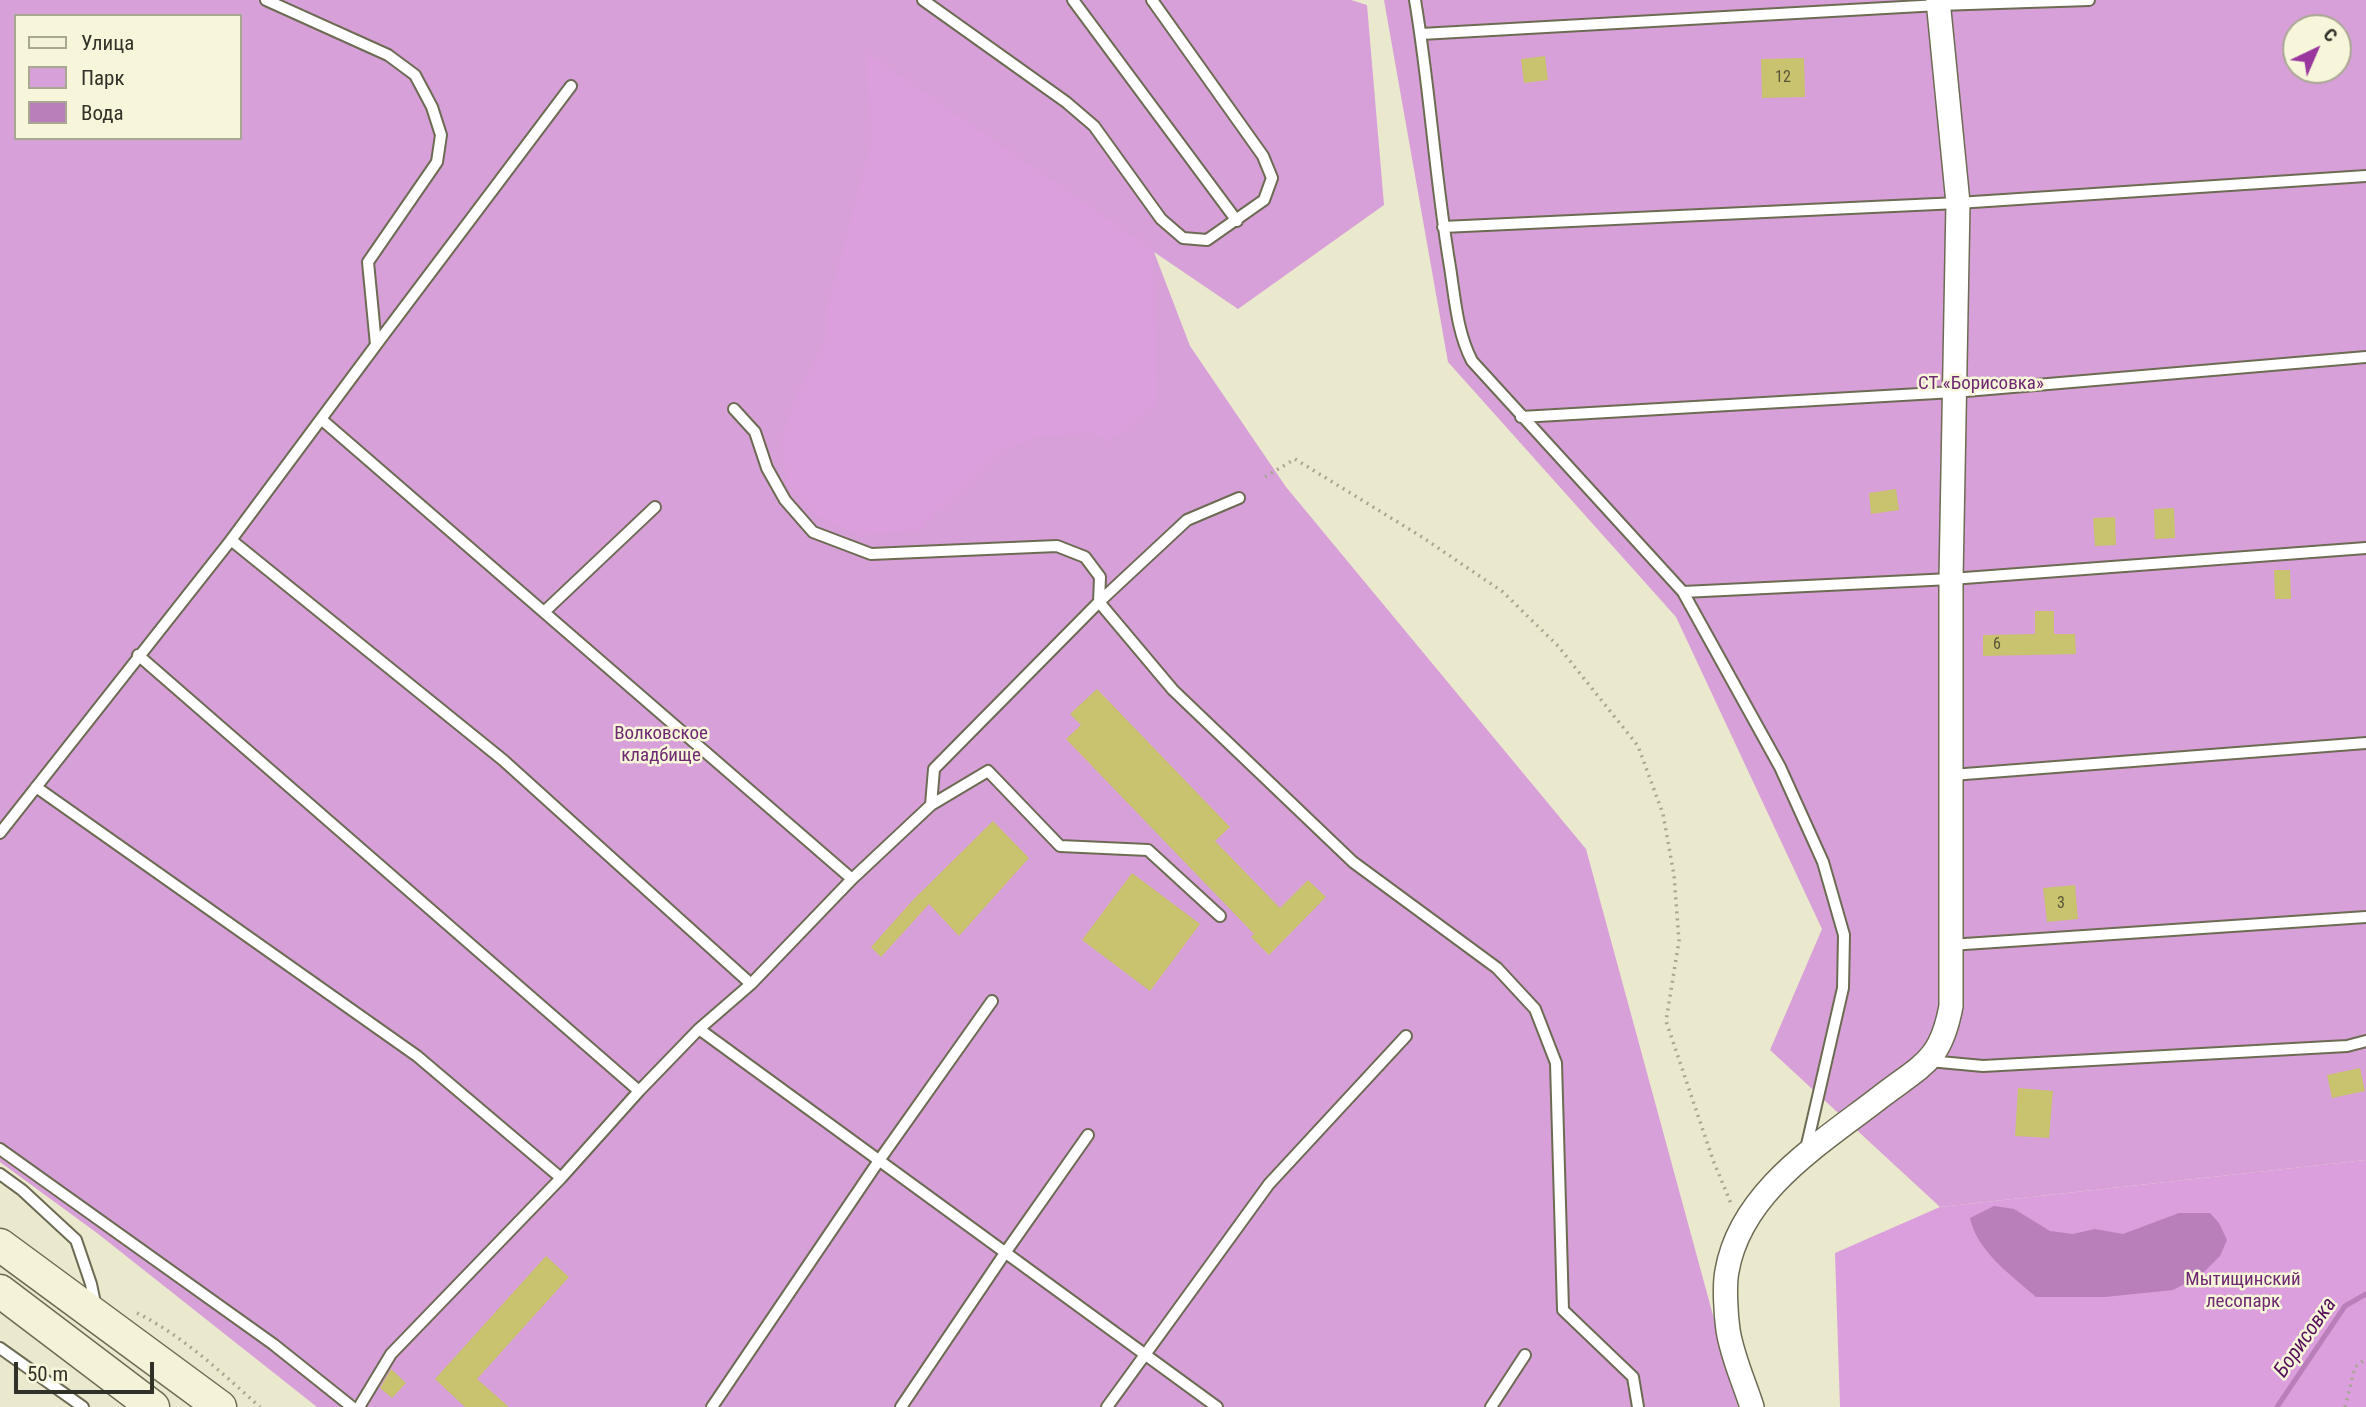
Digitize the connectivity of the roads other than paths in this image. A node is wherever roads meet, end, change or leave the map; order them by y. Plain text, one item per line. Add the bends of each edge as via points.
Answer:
1 (266, 0) edge
2 (923, 0) edge
3 (1073, 0) edge
4 (1152, 0) edge
5 (1415, 0) edge
6 (2089, 0) edge
7 (1939, 3) edge
8 (1421, 34) junction
9 (571, 86) dead end
10 (2366, 176) edge
11 (1958, 203) junction
12 (1237, 221) junction
13 (1443, 227) junction
14 (376, 345) junction
15 (2366, 357) edge
16 (1954, 392) junction
17 (734, 409) dead end
18 (1521, 417) junction
19 (321, 419) junction
20 (1239, 498) dead end
21 (655, 507) dead end
22 (230, 540) junction
23 (2366, 548) edge
24 (1951, 579) junction
25 (1683, 592) junction
26 (1099, 602) junction
27 (544, 612) junction
28 (138, 655) junction
29 (2366, 743) edge
30 (1952, 775) junction
31 (36, 787) junction
32 (931, 806) junction
33 (0, 832) edge
34 (852, 879) junction
35 (1220, 916) dead end
36 (2366, 917) edge
37 (1950, 945) junction
38 (751, 984) junction
39 (992, 1002) dead end
40 (699, 1029) junction
41 (1406, 1036) dead end
42 (2366, 1041) edge
43 (1929, 1061) junction
44 (639, 1091) junction
45 (1088, 1135) dead end
46 (0, 1149) edge
47 (1805, 1156) junction
48 (878, 1162) junction
49 (0, 1174) edge
50 (561, 1178) junction
51 (0, 1245) edge
52 (1004, 1253) junction
53 (0, 1291) edge
54 (98, 1318) junction
55 (0, 1348) edge
56 (1525, 1354) dead end
57 (1145, 1355) junction
58 (83, 1407) edge
59 (153, 1407) edge
60 (220, 1407) edge
61 (352, 1407) edge
62 (359, 1407) edge
63 (712, 1407) edge
64 (901, 1407) edge
65 (1107, 1407) edge
66 (1217, 1407) edge
67 (1491, 1407) edge
68 (1638, 1407) edge
69 (1752, 1407) edge

1 - 14 lane via 388,55 415,75 441,135 437,162 368,262
2 - 12 lane via 1094,126 1161,219 1184,238 1207,240
3 - 12 lane
4 - 12 lane via 1268,167 1272,178 1264,200
5 - 8 lane
6 - 7 lane
7 - 8 lane
7 - 11 street
8 - 13 lane
9 - 14 lane
10 - 11 lane
11 - 13 lane
11 - 16 street
13 - 18 lane via 1462,342 1472,361
14 - 19 lane
15 - 16 lane
16 - 18 lane
16 - 24 street
17 - 26 lane via 755,432 766,468 785,500 813,532 871,554 1057,546 1085,557 1100,577
18 - 25 lane
19 - 22 lane
19 - 27 lane
20 - 26 lane via 1187,520
21 - 27 lane
22 - 28 lane
22 - 38 lane via 503,760
23 - 24 lane
24 - 25 lane
24 - 30 street
25 - 47 lane via 1780,767 1823,862 1844,935 1843,988
26 - 32 lane via 934,769
26 - 68 lane via 1173,690 1353,862 1497,968 1535,1009 1556,1063 1563,1310 1633,1377
27 - 34 lane
28 - 31 lane
28 - 44 lane
29 - 30 lane
30 - 37 street
31 - 33 lane
31 - 50 lane via 417,1056
32 - 34 lane
32 - 35 lane via 988,771 1060,846 1148,850
34 - 38 lane
36 - 37 lane
37 - 43 street via 1951,1006 1946,1033
38 - 40 lane
39 - 48 lane
40 - 44 lane
40 - 48 lane
41 - 57 lane via 1269,1184
42 - 43 lane via 2347,1046 1983,1066
43 - 47 street
44 - 50 lane
45 - 52 lane
46 - 61 lane via 273,1344
47 - 69 street via 1775,1182 1741,1228 1727,1272 1728,1331
48 - 52 lane
48 - 63 lane
49 - 54 lane via 76,1240
50 - 62 lane via 391,1353
51 - 54 main road
52 - 57 lane
52 - 64 lane
53 - 59 main road
54 - 60 main road
55 - 58 lane
56 - 67 lane
57 - 65 lane
57 - 66 lane

